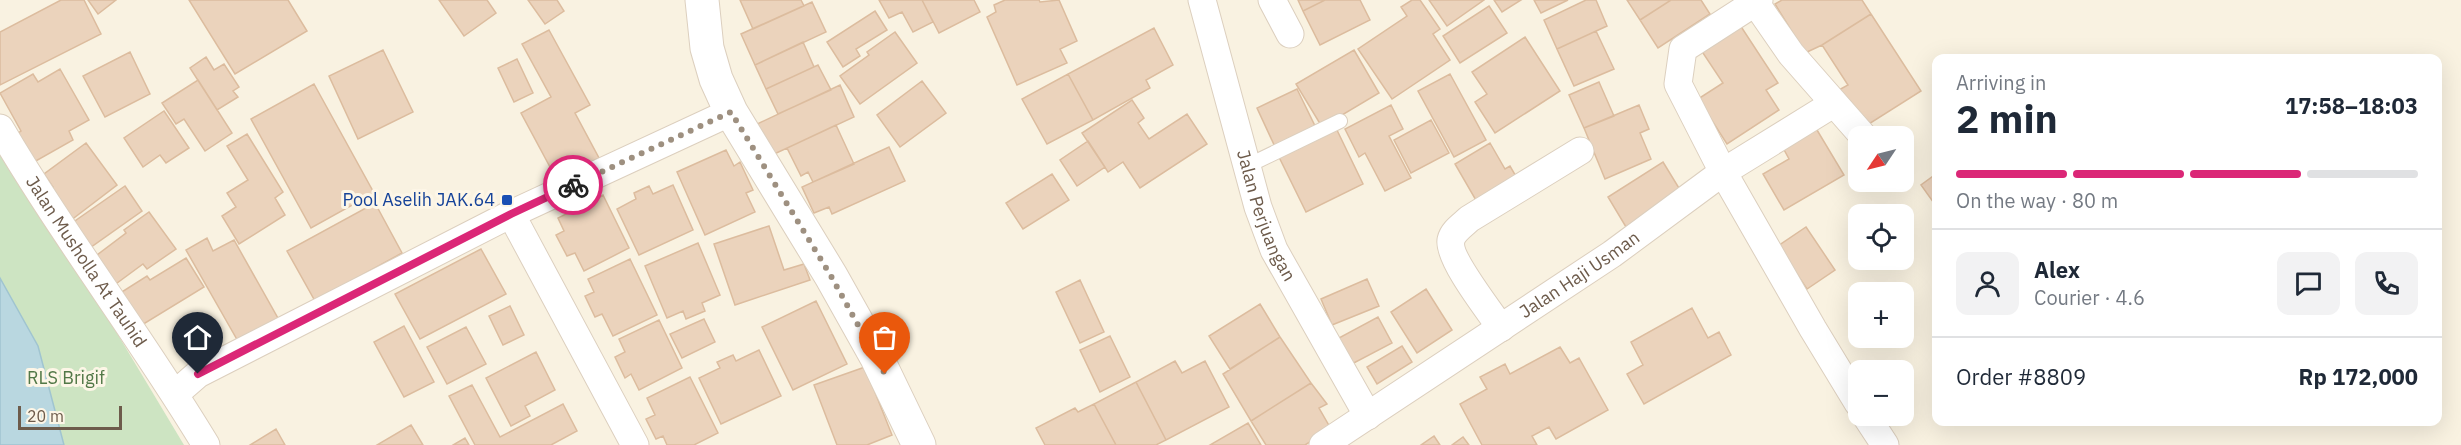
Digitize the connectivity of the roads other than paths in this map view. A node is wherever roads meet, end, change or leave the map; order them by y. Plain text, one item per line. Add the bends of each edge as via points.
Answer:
1 (702, 0) edge
2 (1202, 0) edge
3 (1272, 0) edge
4 (1752, 4) edge
5 (1290, 34) dead end
6 (1833, 104) junction
7 (731, 112) junction
8 (1340, 121) dead end
9 (1854, 126) edge
10 (0, 128) edge
11 (1580, 151) dead end
12 (1247, 166) junction
13 (1723, 172) junction
14 (511, 214) junction
15 (1501, 328) junction
16 (1848, 387) edge
17 (176, 394) junction
18 (1368, 416) junction
19 (1873, 426) edge
20 (206, 445) edge
21 (635, 445) edge
22 (919, 445) edge
23 (1323, 445) edge
24 (1885, 445) edge

1 - 7 street via 707,48
2 - 12 street, Jalan Perjuangan
3 - 5 street
4 - 6 street
4 - 13 street via 1683,49 1678,84
6 - 9 street
6 - 13 street, Jalan Haji Usman
7 - 14 street
7 - 22 street via 877,358
8 - 12 lane
10 - 17 street, Jalan Musholla At Tauhid via 30,180
11 - 15 street via 1454,232 1450,248
12 - 18 street, Jalan Perjuangan via 1274,250
13 - 15 street, Jalan Haji Usman via 1612,255
13 - 16 street
14 - 17 street via 198,374
14 - 21 street
15 - 18 street, Jalan Haji Usman
17 - 20 street, Jalan Musholla At Tauhid
18 - 23 street, Jalan Haji Usman
19 - 24 street

